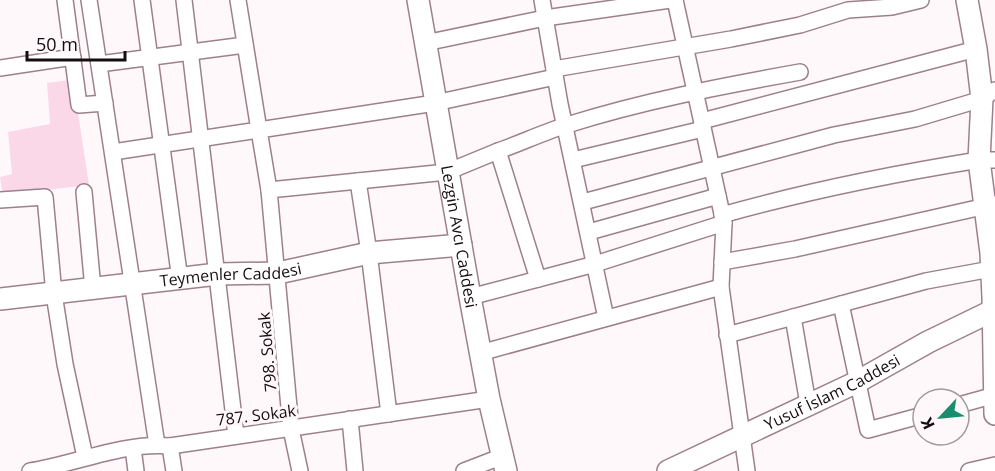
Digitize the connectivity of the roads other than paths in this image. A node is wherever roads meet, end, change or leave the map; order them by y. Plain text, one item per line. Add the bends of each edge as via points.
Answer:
1 (65, 0) edge
2 (88, 0) edge
3 (142, 0) edge
4 (184, 0) edge
5 (238, 0) edge
6 (418, 0) edge
7 (542, 0) edge
8 (670, 0) edge
9 (675, 0) edge
10 (921, 0) edge
11 (968, 0) edge
12 (545, 18) junction
13 (425, 42) junction
14 (245, 45) junction
15 (684, 48) junction
16 (976, 49) junction
17 (190, 52) junction
18 (73, 57) junction
19 (150, 57) junction
20 (99, 64) junction
21 (0, 68) edge
22 (800, 72) dead end
23 (555, 73) junction
24 (695, 91) junction
25 (988, 94) edge
26 (105, 103) junction
27 (435, 103) junction
28 (703, 125) junction
29 (565, 126) junction
30 (259, 130) junction
31 (202, 139) junction
32 (162, 145) junction
33 (498, 151) junction
34 (113, 152) junction
35 (573, 160) junction
36 (987, 160) edge
37 (712, 168) junction
38 (447, 172) junction
39 (358, 181) junction
40 (269, 190) junction
41 (84, 192) dead end
42 (718, 196) junction
43 (0, 201) edge
44 (583, 202) junction
45 (990, 205) edge
46 (723, 219) junction
47 (589, 232) junction
48 (461, 245) junction
49 (369, 253) junction
50 (722, 262) junction
51 (595, 264) junction
52 (991, 269) junction
53 (278, 273) junction
54 (218, 274) junction
55 (538, 279) junction
56 (180, 280) junction
57 (133, 284) junction
58 (721, 287) junction
59 (93, 289) junction
60 (54, 294) junction
61 (470, 297) junction
62 (0, 299) edge
63 (994, 301) edge
64 (841, 304) junction
65 (793, 317) junction
66 (606, 318) junction
67 (727, 335) junction
68 (994, 348) edge
69 (480, 353) junction
70 (857, 382) junction
71 (995, 395) edge
72 (489, 399) junction
73 (971, 402) edge
74 (808, 404) junction
75 (389, 414) junction
76 (995, 414) edge
77 (911, 418) edge
78 (350, 419) junction
79 (291, 429) junction
80 (236, 435) junction
81 (740, 436) junction
82 (164, 445) junction
83 (133, 448) junction
84 (85, 457) junction
85 (505, 464) edge
86 (693, 465) edge
87 (995, 465) edge
88 (65, 467) edge
89 (30, 471) edge
90 (136, 471) edge
91 (174, 471) edge
92 (300, 471) edge
93 (355, 471) edge
94 (464, 471) edge
95 (668, 471) edge
96 (747, 471) edge
97 (969, 471) edge

1 - 18 street
2 - 20 street
3 - 19 street
4 - 17 street
5 - 14 street, 798. Sokak
6 - 13 street, Lezgin Avcı Caddesi
7 - 12 street
8 - 12 street
9 - 15 street
10 - 15 street via 848,10
11 - 16 street
12 - 13 street
12 - 23 street
13 - 27 street, Lezgin Avcı Caddesi
14 - 17 street
14 - 30 street, 798. Sokak
15 - 23 street
15 - 24 street
16 - 25 street
16 - 28 street
17 - 19 street
17 - 31 street
18 - 21 street
18 - 26 street via 79,105
19 - 20 street
19 - 32 street
20 - 26 street
22 - 24 street
23 - 27 street
23 - 29 street
24 - 28 street
24 - 29 street
25 - 36 street
25 - 37 street via 915,119 834,135
26 - 34 street
27 - 30 street
27 - 38 street, Lezgin Avcı Caddesi
28 - 35 street
28 - 37 street
29 - 33 street
29 - 35 street
30 - 31 street
30 - 40 street, 798. Sokak
31 - 32 street
31 - 54 street
32 - 34 street
32 - 56 street
33 - 38 street
33 - 55 street
34 - 57 street
35 - 44 street
36 - 45 street
36 - 46 street via 778,199
37 - 42 street
37 - 44 street
38 - 39 street
38 - 48 street, Lezgin Avcı Caddesi
39 - 40 street
39 - 49 street
40 - 53 street, 798. Sokak
41 - 59 street
42 - 46 street
42 - 47 street
43 - 60 street via 45,197
44 - 47 street
45 - 50 street
45 - 52 street
46 - 50 street
46 - 51 street
47 - 51 street
48 - 49 street, Teymenler Caddesi
48 - 61 street, Lezgin Avcı Caddesi
49 - 53 street, Teymenler Caddesi
49 - 75 street
50 - 58 street
51 - 55 street
51 - 66 street
52 - 63 street
52 - 64 street via 926,281
53 - 54 street, Teymenler Caddesi
53 - 79 street, 798. Sokak
54 - 56 street, Teymenler Caddesi
54 - 80 street
55 - 61 street
56 - 57 street, Teymenler Caddesi
57 - 59 street, Teymenler Caddesi
57 - 82 street
58 - 66 street
58 - 67 street
59 - 60 street, Teymenler Caddesi
60 - 62 street, Teymenler Caddesi
60 - 84 street
61 - 69 street, Lezgin Avcı Caddesi
63 - 68 street
63 - 70 street, Yusuf İslam Caddesi
64 - 65 street
64 - 70 street
65 - 67 street
65 - 74 street
66 - 69 street
67 - 81 street
68 - 71 street
69 - 72 street, Lezgin Avcı Caddesi
70 - 74 street, Yusuf İslam Caddesi
70 - 77 street via 868,430
71 - 73 street
71 - 76 street
72 - 75 street, 787. Sokak
72 - 85 street, Lezgin Avcı Caddesi
74 - 81 street, Yusuf İslam Caddesi
75 - 78 street, 787. Sokak
78 - 79 street, 787. Sokak
78 - 93 street
79 - 80 street, 787. Sokak
79 - 92 street, 798. Sokak
80 - 82 street, 787. Sokak
81 - 86 street, Yusuf İslam Caddesi
81 - 96 street
82 - 83 street, 787. Sokak
82 - 91 street
83 - 84 street, 787. Sokak
83 - 90 street
84 - 88 street, 787. Sokak
85 - 94 street
86 - 95 street, Yusuf İslam Caddesi
87 - 97 street
88 - 89 street, 787. Sokak

